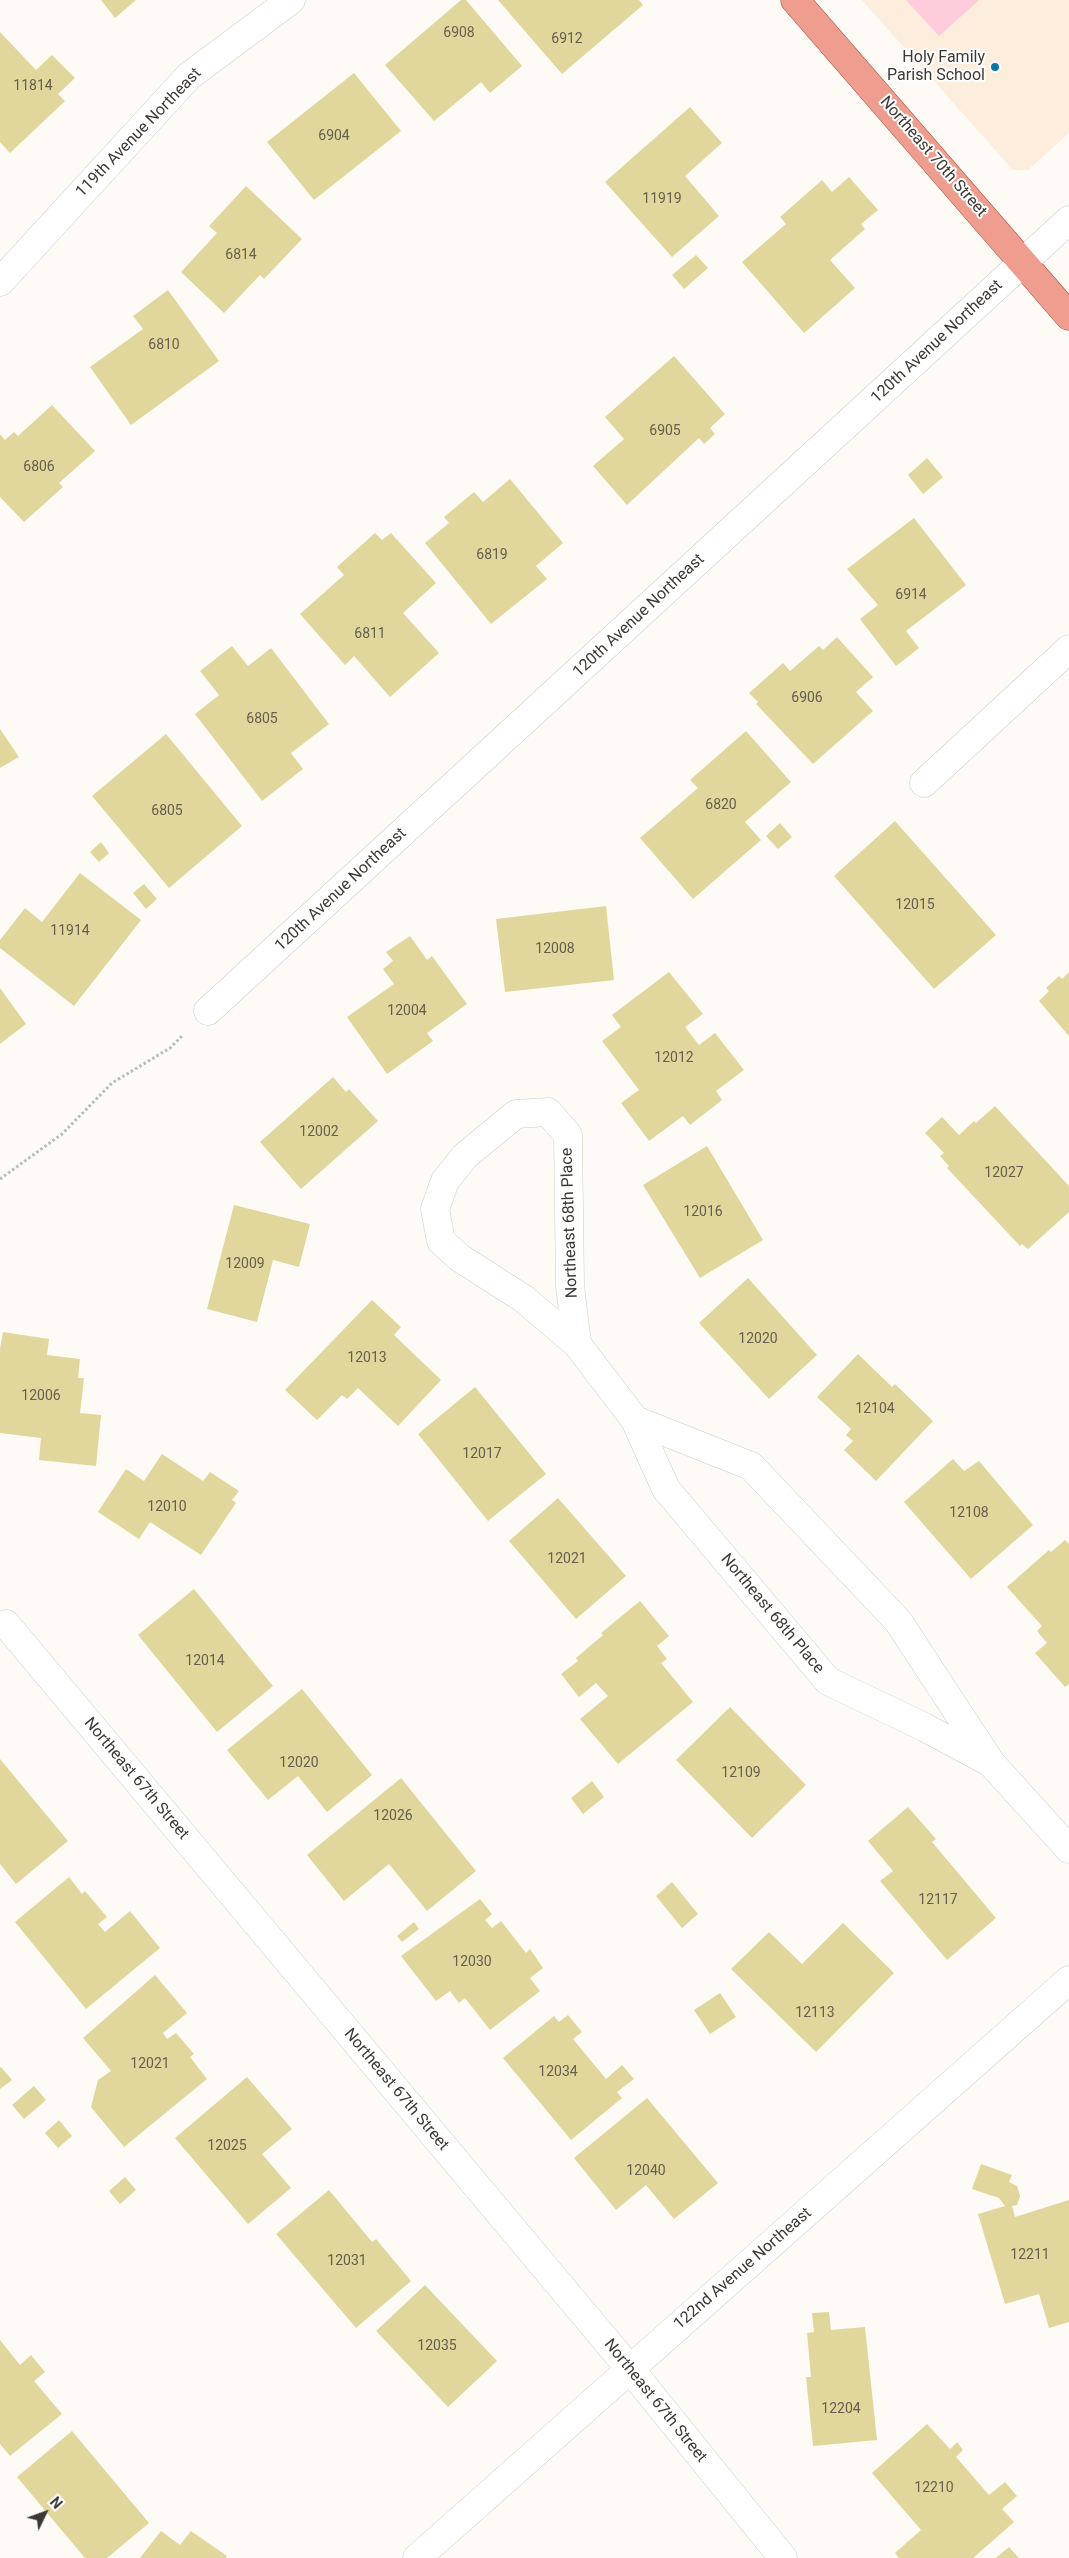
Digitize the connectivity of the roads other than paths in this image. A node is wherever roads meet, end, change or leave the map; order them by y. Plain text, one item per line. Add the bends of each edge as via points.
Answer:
1 (291, 0) edge
2 (795, 0) edge
3 (1069, 220) edge
4 (1024, 262) junction
5 (0, 282) edge
6 (1069, 316) edge
7 (1069, 649) edge
8 (924, 783) dead end
9 (208, 1012) road end
10 (577, 1344) junction
11 (635, 1420) junction
12 (6, 1624) dead end
13 (990, 1763) junction
14 (1069, 1849) edge
15 (1069, 1980) edge
16 (630, 2368) junction
17 (417, 2558) edge
18 (783, 2558) edge

1 - 5 street, 119th Avenue Northeast via 189,76
2 - 4 main road, Northeast 70th Street
3 - 4 street, 120th Avenue Northeast
4 - 6 main road, Northeast 70th Street
4 - 9 street, 120th Avenue Northeast
7 - 8 street
10 - 10 street, Northeast 68th Place via 570,1286 568,1134 548,1112 516,1114 465,1156 445,1181 435,1209 441,1241 460,1258 524,1299
10 - 11 street, Northeast 68th Place
11 - 13 street, Northeast 68th Place via 751,1466 898,1621
11 - 13 street, Northeast 68th Place via 666,1489 828,1681 924,1726
12 - 16 street, Northeast 67th Street
13 - 14 street, Northeast 68th Place
15 - 16 street, 122nd Avenue Northeast
16 - 17 street, 122nd Avenue Northeast
16 - 18 street, Northeast 67th Street

